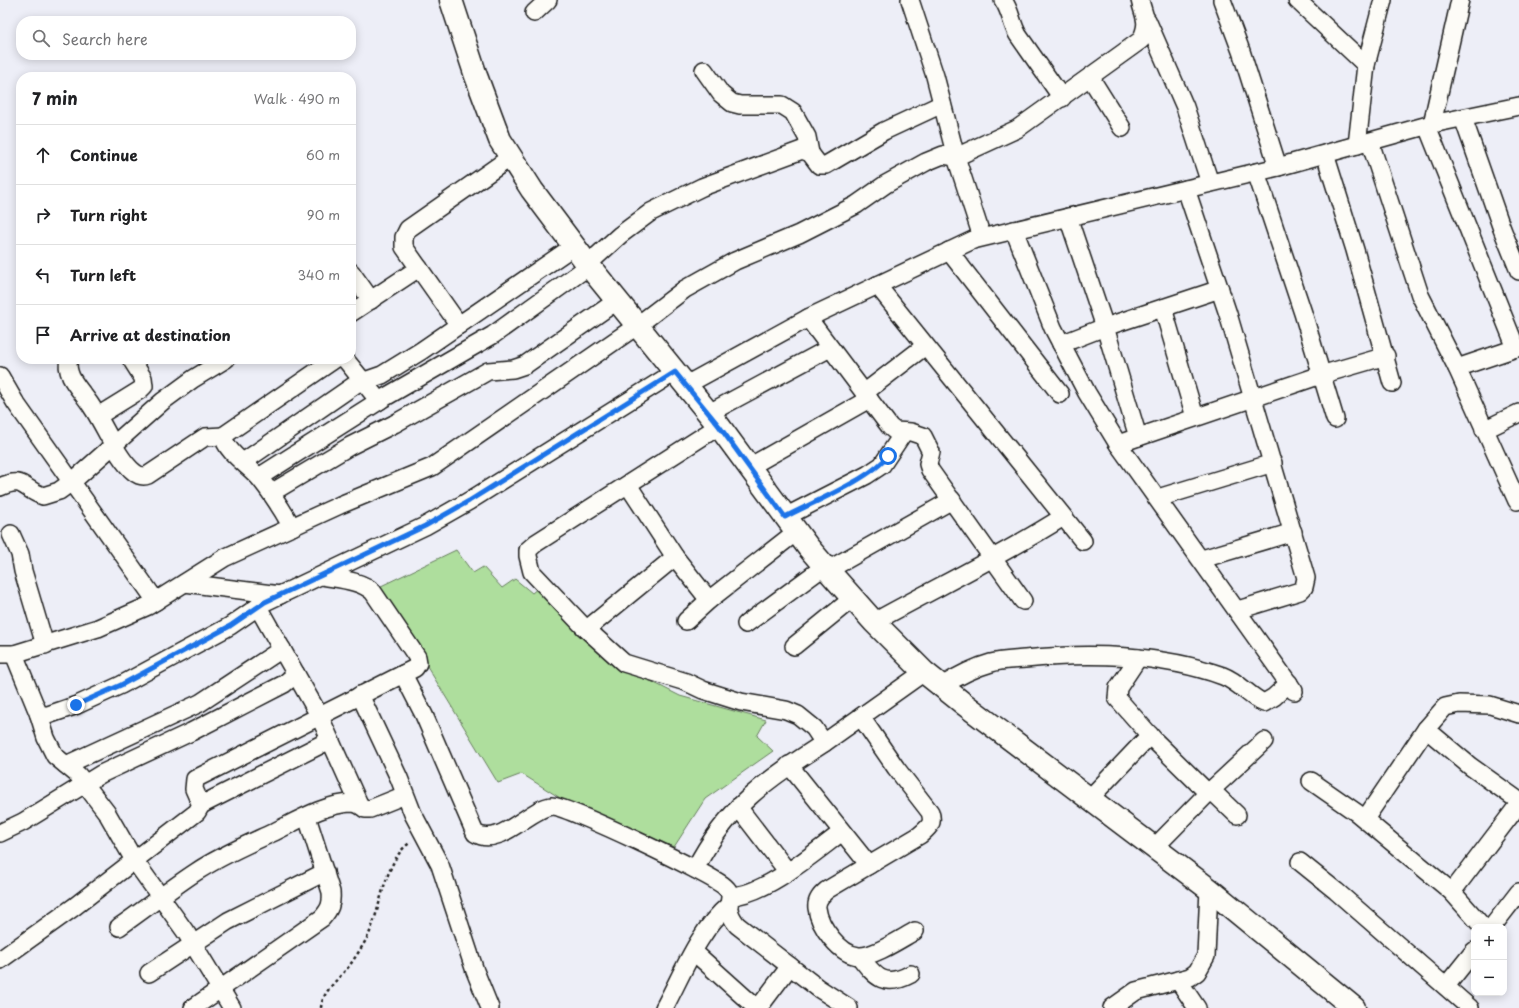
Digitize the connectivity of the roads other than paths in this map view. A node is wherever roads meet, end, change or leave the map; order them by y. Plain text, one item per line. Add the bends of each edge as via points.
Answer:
1 (451, 0) edge
2 (548, 0) edge
3 (910, 0) edge
4 (1003, 0) edge
5 (1140, 0) edge
6 (1222, 0) edge
7 (1298, 0) edge
8 (1383, 0) edge
9 (1460, 0) edge
10 (534, 13) dead end
11 (1147, 20) junction
12 (1366, 65) junction
13 (704, 70) dead end
14 (1090, 77) junction
15 (1062, 98) junction
16 (942, 104) junction
17 (1519, 106) edge
18 (1463, 118) junction
19 (1430, 125) junction
20 (1122, 128) dead end
21 (1363, 143) junction
22 (810, 153) junction
23 (1325, 154) junction
24 (511, 157) junction
25 (956, 157) junction
26 (1278, 167) junction
27 (1256, 172) junction
28 (1210, 183) junction
29 (1186, 189) junction
30 (1068, 217) junction
31 (1014, 230) junction
32 (982, 238) junction
33 (574, 246) junction
34 (949, 251) junction
35 (589, 265) junction
36 (418, 268) junction
37 (1519, 271) edge
38 (356, 279) edge
39 (877, 285) junction
40 (1220, 289) junction
41 (370, 300) junction
42 (618, 300) junction
43 (1163, 308) junction
44 (356, 310) edge
45 (808, 318) junction
46 (459, 325) junction
47 (638, 325) junction
48 (1105, 327) junction
49 (1061, 344) junction
50 (926, 346) junction
51 (830, 348) junction
52 (1518, 348) edge
53 (1386, 356) junction
54 (68, 364) edge
55 (135, 364) edge
56 (218, 364) edge
57 (328, 364) edge
58 (349, 364) edge
59 (1457, 368) junction
60 (1321, 375) junction
61 (0, 376) edge
62 (681, 378) junction
63 (363, 381) junction
64 (1392, 383) dead end
65 (1060, 394) dead end
66 (866, 396) junction
67 (1254, 397) junction
68 (379, 401) junction
69 (1519, 413) edge
70 (98, 416) junction
71 (1195, 417) junction
72 (714, 419) junction
73 (1335, 419) dead end
74 (1484, 430) junction
75 (904, 432) junction
76 (223, 436) junction
77 (1138, 437) junction
78 (114, 444) junction
79 (1118, 444) junction
80 (243, 462) junction
81 (1273, 463) junction
82 (749, 467) junction
83 (1513, 476) edge
84 (259, 477) junction
85 (73, 481) junction
86 (628, 485) junction
87 (0, 487) edge
88 (271, 493) junction
89 (1158, 498) junction
90 (952, 500) junction
91 (1517, 501) dead end
92 (1063, 517) junction
93 (791, 524) junction
94 (292, 527) junction
95 (1293, 532) junction
96 (11, 534) dead end
97 (1083, 541) dead end
98 (675, 556) junction
99 (994, 558) junction
100 (1202, 559) junction
101 (826, 568) junction
102 (321, 576) junction
103 (185, 583) junction
104 (280, 595) junction
105 (853, 598) junction
106 (709, 600) junction
107 (156, 601) junction
108 (1023, 601) dead end
109 (258, 607) junction
110 (1238, 610) junction
111 (686, 621) dead end
112 (874, 622) junction
113 (746, 624) dead end
114 (586, 629) junction
115 (45, 645) junction
116 (794, 646) dead end
117 (282, 649) junction
118 (7, 654) edge
119 (1138, 658) junction
120 (924, 672) junction
121 (296, 674) junction
122 (403, 674) junction
123 (942, 686) junction
124 (360, 695) junction
125 (1519, 714) edge
126 (39, 715) junction
127 (319, 715) junction
128 (861, 717) junction
129 (1426, 729) junction
130 (1150, 735) junction
131 (330, 740) junction
132 (1264, 741) dead end
133 (824, 743) junction
134 (66, 765) junction
135 (789, 765) junction
136 (1311, 781) dead end
137 (85, 783) junction
138 (1210, 792) junction
139 (405, 795) junction
140 (1089, 799) junction
141 (1519, 803) edge
142 (359, 804) junction
143 (201, 805) junction
144 (738, 807) junction
145 (1236, 815) dead end
146 (307, 817) junction
147 (1365, 819) junction
148 (842, 832) junction
149 (0, 833) edge
150 (1155, 847) junction
151 (134, 860) junction
152 (1300, 862) dead end
153 (869, 865) junction
154 (695, 869) junction
155 (325, 872) junction
156 (788, 872) junction
157 (1209, 889) junction
158 (1452, 892) junction
159 (1519, 892) edge
160 (162, 896) junction
161 (730, 901) junction
162 (1480, 924) edge
163 (1494, 924) edge
164 (119, 927) dead end
165 (915, 931) dead end
166 (193, 944) junction
167 (694, 952) junction
168 (1471, 955) edge
169 (860, 956) junction
170 (0, 960) edge
171 (790, 966) junction
172 (149, 974) dead end
173 (911, 974) dead end
174 (1178, 980) junction
175 (1446, 986) junction
176 (220, 989) junction
177 (193, 1008) edge
178 (232, 1008) edge
179 (490, 1008) edge
180 (664, 1008) edge
181 (849, 1008) edge
182 (1112, 1008) edge
183 (1197, 1008) edge
184 (1354, 1008) edge
185 (1470, 1008) edge

1 - 24 main road via 500,140
2 - 10 street
3 - 16 street
4 - 15 street via 1018,35
5 - 11 street
6 - 26 street
7 - 12 street
8 - 12 street
9 - 19 street
11 - 14 street via 1141,40
11 - 28 street via 1185,106
12 - 21 street
13 - 22 street via 721,94 732,103 740,106 782,105 793,112 806,137
14 - 15 street
14 - 20 street
15 - 25 street via 1017,129
16 - 22 street via 884,131 826,165 819,165
16 - 25 street
17 - 18 street
18 - 19 street
18 - 37 street
19 - 21 street
19 - 52 street
21 - 23 street
21 - 59 street via 1420,295
22 - 35 street via 798,151 736,173 651,212 620,235
23 - 26 street
23 - 53 street
24 - 33 main road
24 - 36 street via 408,229 404,237 404,247
25 - 32 street
25 - 47 street via 943,155 926,162 856,204 799,234 735,261 685,289
26 - 27 street
27 - 28 street
27 - 60 street
28 - 29 street
29 - 30 street
29 - 40 street
30 - 31 street
30 - 48 street
31 - 32 street
31 - 49 street
32 - 34 street
33 - 35 main road
33 - 46 street
34 - 39 street
34 - 65 street
35 - 42 main road
35 - 68 street via 487,339
36 - 41 street
36 - 46 street
38 - 41 street
39 - 45 street
39 - 50 street
40 - 43 street
40 - 67 street
41 - 44 street
42 - 47 main road
42 - 88 street via 525,365 513,369 488,371 350,446
43 - 48 street
43 - 71 street
45 - 51 street
45 - 62 street
46 - 63 street via 382,375
47 - 62 main road
47 - 94 street via 432,467
48 - 49 street
48 - 77 street
49 - 79 street
50 - 66 street
50 - 92 street
51 - 66 street
51 - 72 street
52 - 59 street
53 - 60 street
53 - 64 street
54 - 70 street via 71,377
55 - 70 street via 143,378 144,386
56 - 78 street via 163,401
57 - 76 street
58 - 63 street
59 - 74 street
60 - 67 street
60 - 73 street
61 - 85 street via 15,402
62 - 72 main road
62 - 102 street via 425,526
63 - 68 street
63 - 80 street
66 - 75 street via 895,431
66 - 82 street
67 - 71 street
67 - 81 street
68 - 84 street
69 - 74 street
70 - 78 street
71 - 77 street
72 - 82 main road
72 - 86 street
74 - 83 street
75 - 90 street via 923,436 930,452 930,470
75 - 93 street via 882,465
76 - 78 street via 205,437 144,476 134,472
76 - 80 street via 228,446
77 - 79 street
78 - 85 street
79 - 89 street
80 - 84 street
81 - 89 street
81 - 95 street
82 - 93 main road
83 - 91 street
84 - 88 street
85 - 87 street via 43,496 20,482
85 - 107 street
86 - 98 street
86 - 114 street via 536,542 528,550 532,572
88 - 94 street
89 - 100 street
90 - 99 street
90 - 101 street
92 - 97 street
92 - 99 street
93 - 101 main road
93 - 106 street
94 - 103 street via 224,558
95 - 100 street
95 - 110 street via 1306,578 1304,587 1300,591
96 - 115 street via 20,554
98 - 106 street
98 - 114 street
99 - 108 street
99 - 112 street
100 - 110 street
101 - 105 main road
101 - 113 street
102 - 104 street
102 - 122 street via 369,587 417,657 418,663 415,668
103 - 104 street
103 - 107 street
104 - 109 street
105 - 112 main road
105 - 116 street
106 - 111 street
107 - 115 street via 98,628
109 - 117 street
109 - 126 street via 230,626 121,685 76,705 48,715
110 - 119 street via 1291,687 1264,703 1225,677 1188,665
112 - 120 main road
114 - 133 street via 624,663 742,702 786,710 798,715 814,728
115 - 118 street
117 - 121 street
117 - 134 street via 200,703
118 - 126 street
119 - 123 street via 1055,656 992,663 963,673
119 - 130 street via 1118,688 1117,698
120 - 123 main road
120 - 128 street
121 - 127 street
121 - 137 street via 284,684
122 - 124 street
122 - 154 street via 424,715 475,833 488,837 508,830 542,808 553,806 608,828
123 - 140 main road
124 - 127 street
124 - 139 street
125 - 129 street via 1490,705 1459,704 1445,707
126 - 134 street via 55,756
127 - 131 street
127 - 143 street via 195,779 194,789
128 - 133 street
128 - 153 street via 930,812 933,820 920,835
129 - 141 street
129 - 147 street
130 - 138 street
130 - 140 street
131 - 142 street
131 - 143 street
132 - 138 street
133 - 135 street
134 - 137 street
135 - 144 street
135 - 148 street
136 - 147 street
137 - 149 street via 23,822
137 - 151 street via 107,813
138 - 145 street
138 - 150 street
139 - 142 street via 370,809 365,809
139 - 179 street via 440,865
140 - 150 main road
141 - 158 street
142 - 146 street via 344,804
143 - 151 street via 197,812
144 - 154 street via 712,840
144 - 156 street
146 - 155 street
146 - 160 street via 225,855
147 - 158 street
148 - 153 street
148 - 156 street
150 - 157 main road
151 - 160 street
151 - 170 street
152 - 175 street
153 - 169 street via 826,890 819,897 816,907 823,925 838,946 848,954
154 - 161 street via 722,884 729,892
155 - 166 street via 249,909
155 - 176 street via 332,903 328,911
156 - 161 street
157 - 174 street via 1206,956 1198,972
157 - 184 main road
158 - 162 street
159 - 163 street
160 - 164 street
160 - 166 street
161 - 167 street via 717,915
161 - 171 street via 730,917 737,925
165 - 169 street via 876,952
166 - 172 street
166 - 176 street
167 - 171 street via 753,1005 762,1002
167 - 180 street
168 - 175 street
169 - 173 street via 869,969 886,981 894,982
171 - 181 street
174 - 182 street via 1136,991
174 - 183 street
175 - 185 street
176 - 177 street
176 - 178 street

